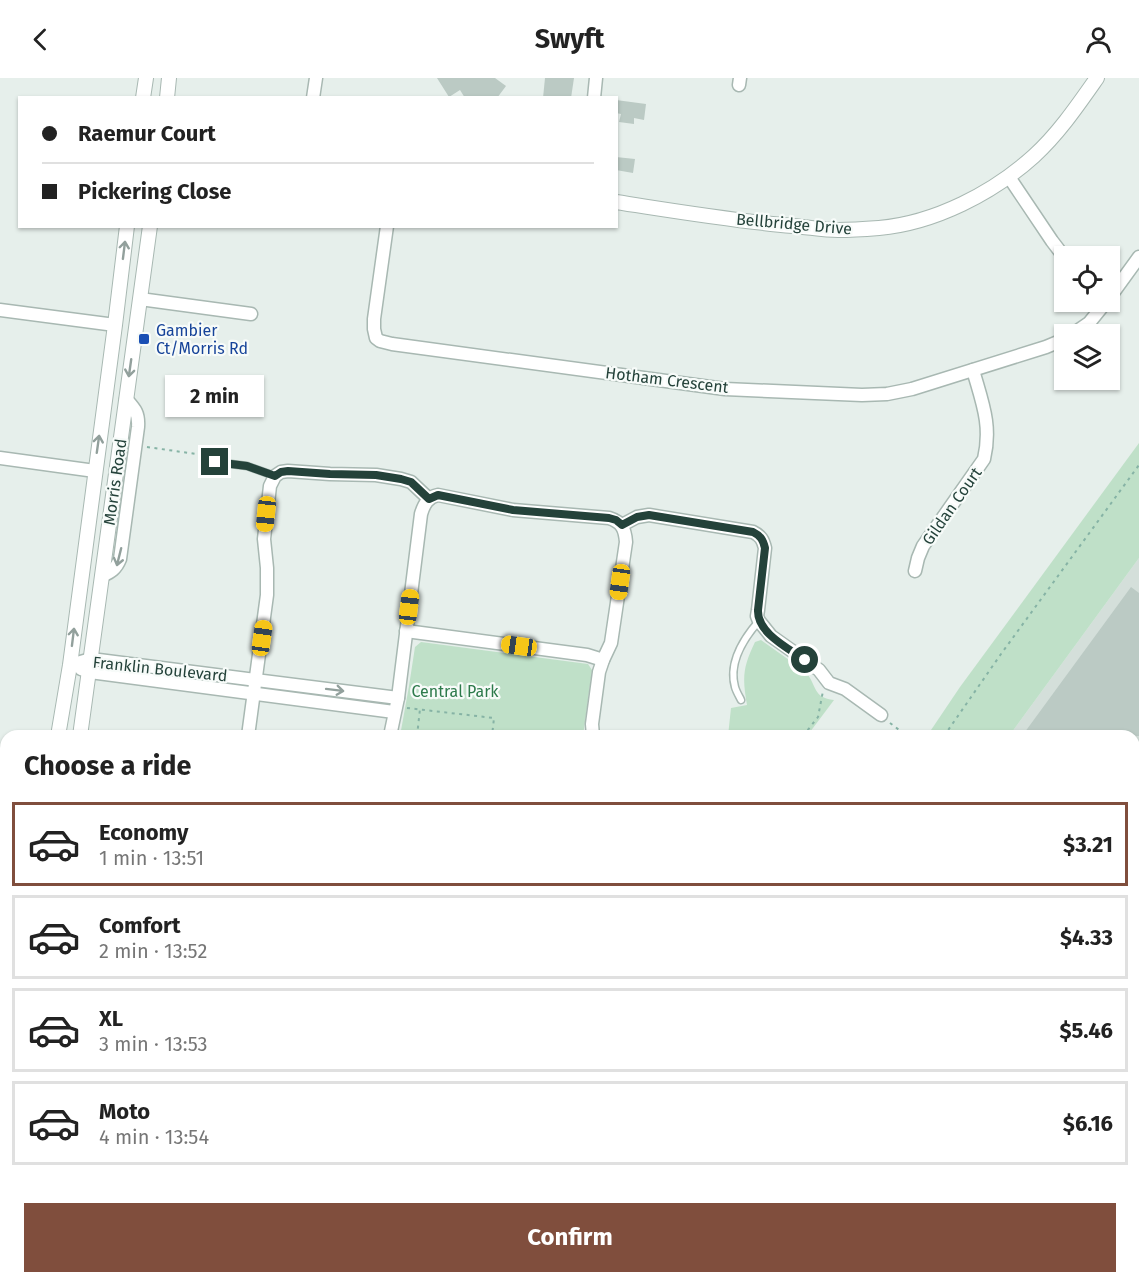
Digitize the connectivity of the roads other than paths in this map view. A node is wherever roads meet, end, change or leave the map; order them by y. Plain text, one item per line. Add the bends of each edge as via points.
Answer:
1 (146, 78) edge
2 (169, 78) edge
3 (316, 78) edge
4 (596, 78) edge
5 (1097, 78) edge
6 (143, 96) edge
7 (167, 96) edge
8 (313, 96) edge
9 (594, 96) edge
10 (1009, 177) junction
11 (618, 202) edge
12 (127, 228) edge
13 (150, 228) edge
14 (387, 228) edge
15 (1055, 246) edge
16 (1139, 257) edge
17 (1120, 283) edge
18 (140, 299) junction
19 (0, 310) edge
20 (1098, 312) edge
21 (251, 314) dead end
22 (1088, 324) edge
23 (115, 325) junction
24 (136, 327) junction
25 (1054, 344) edge
26 (973, 370) junction
27 (126, 399) junction
28 (0, 458) edge
29 (217, 462) road end
30 (95, 471) junction
31 (275, 476) junction
32 (429, 499) junction
33 (622, 525) junction
34 (915, 572) dead end
35 (102, 576) junction
36 (759, 621) junction
37 (406, 631) junction
38 (603, 660) junction
39 (70, 665) junction
40 (90, 665) junction
41 (255, 686) junction
42 (306, 686) junction
43 (305, 700) junction
44 (741, 700) dead end
45 (396, 706) junction
46 (881, 715) road end
47 (59, 730) edge
48 (81, 730) edge
49 (249, 730) edge
50 (391, 730) edge
51 (592, 730) edge

1 - 6 street
2 - 7 street
3 - 8 street
4 - 9 street
5 - 10 street, Bellbridge Drive via 1059,130
10 - 11 street, Bellbridge Drive via 948,210 882,228 838,230 766,224
10 - 15 street
23 -> 12 street, Morris Road
13 - 18 street, Morris Road
14 - 26 street, Hotham Crescent via 374,319 376,338 385,343 725,389 887,394
16 - 17 street
18 - 21 street
18 - 24 street, Morris Road
19 - 23 street
20 - 22 street
23 - 24 street
30 -> 23 street, Morris Road
24 -> 27 street, Morris Road
25 - 26 street, Hotham Crescent
26 - 34 street, Gildan Court via 987,429 984,459 923,546
27 - 35 street, Morris Road
27 -> 35 street via 139,419 120,559 117,567
28 - 30 street
29 - 31 lane via 247,466
39 -> 30 street, Morris Road
31 - 32 street via 288,471 376,475 411,482
31 - 41 street via 266,514 267,596
32 - 33 street via 438,495 513,510 609,518
32 - 37 street via 421,514
33 - 36 street via 649,515 760,535 765,548
33 - 38 street via 626,542 611,643
35 - 40 street, Morris Road
36 - 44 lane via 736,655 734,686
36 - 46 street via 771,636 819,670 829,683 845,689
37 - 38 street
37 - 45 street
38 - 51 street
39 - 40 street, Franklin Boulevard
39 - 47 street, Morris Road
40 - 41 street, Franklin Boulevard
40 - 48 street, Morris Road
41 - 42 street, Franklin Boulevard
41 - 43 street, Franklin Boulevard
41 - 49 street
42 - 43 street
42 -> 45 street, Franklin Boulevard
43 - 45 street, Franklin Boulevard
45 - 50 street

